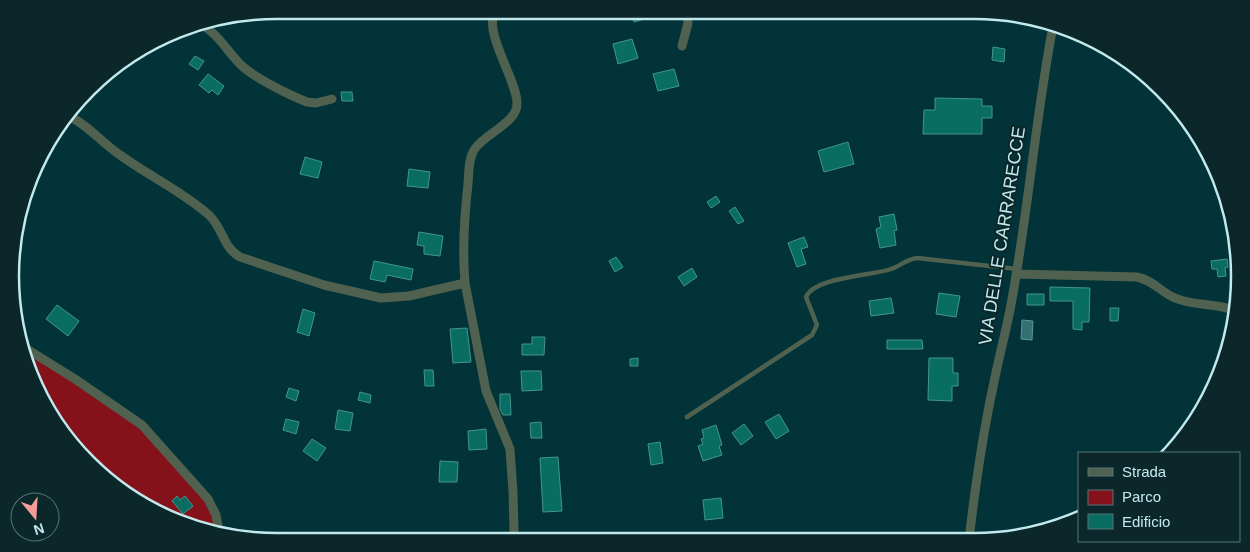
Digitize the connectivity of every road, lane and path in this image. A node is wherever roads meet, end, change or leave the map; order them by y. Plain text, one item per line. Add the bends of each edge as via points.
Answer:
1 (493, 19) edge
2 (688, 19) edge
3 (207, 29) edge
4 (1052, 31) edge
5 (682, 46) dead end
6 (332, 99) dead end
7 (72, 119) edge
8 (1017, 271) junction
9 (465, 283) junction
10 (1229, 309) edge
11 (30, 351) edge
12 (687, 417) dead end
13 (218, 526) edge
14 (514, 533) edge
15 (970, 533) edge

1 - 9 street via 517,104 512,118 480,142 472,154 462,238
2 - 5 street
3 - 6 street via 242,66 255,75 307,102
4 - 8 street, VIA DELLE CARRARECCE
7 - 9 street via 125,159 201,208 218,225 229,248 240,257 324,285 381,298 409,296
8 - 10 street via 1138,277 1175,298
8 - 12 lane via 916,258 887,270 818,286 806,297 817,325 812,335
8 - 15 street, VIA DELLE CARRARECCE via 986,422
9 - 14 street via 486,391 511,454
11 - 13 street via 142,425 208,499

